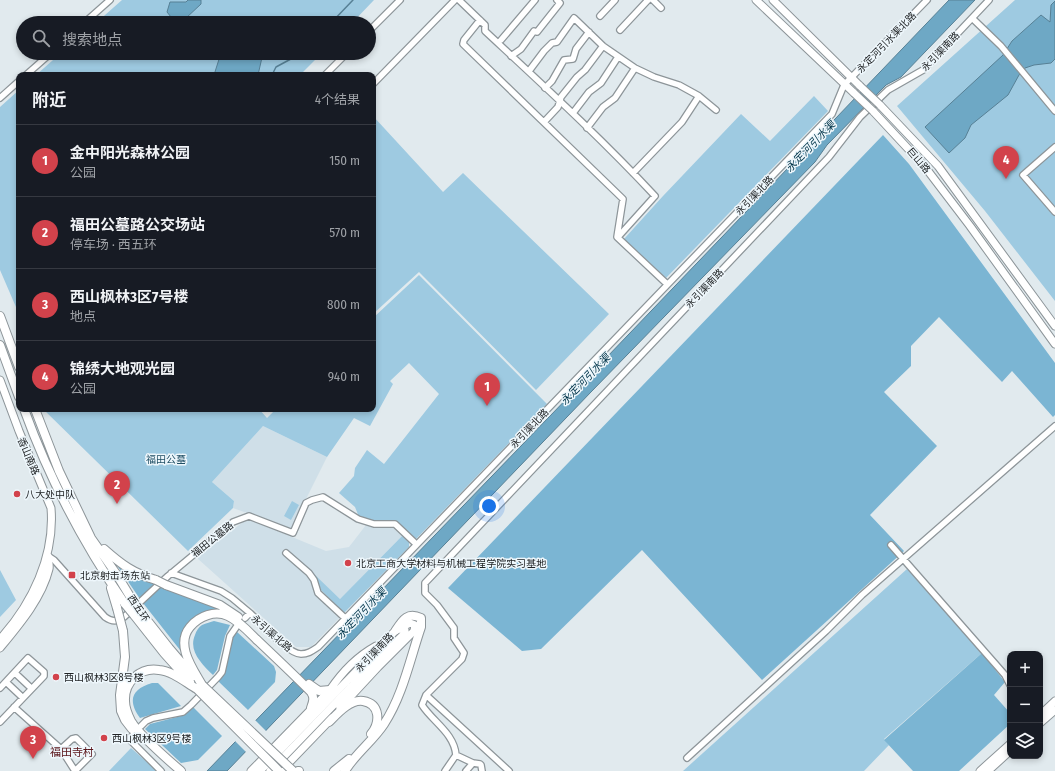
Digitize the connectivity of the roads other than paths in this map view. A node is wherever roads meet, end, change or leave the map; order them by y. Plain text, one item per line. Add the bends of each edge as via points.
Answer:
1 (110, 0) edge
2 (400, 0) edge
3 (455, 0) edge
4 (459, 0) edge
5 (535, 0) edge
6 (557, 0) edge
7 (615, 0) edge
8 (648, 0) edge
9 (653, 0) edge
10 (756, 0) edge
11 (773, 0) edge
12 (927, 0) edge
13 (988, 0) edge
14 (661, 8) dead end
15 (92, 16) edge
16 (600, 16) dead end
17 (972, 18) junction
18 (480, 20) junction
19 (376, 24) edge
20 (620, 30) dead end
21 (589, 32) junction
22 (501, 40) dead end
23 (603, 46) junction
24 (512, 56) junction
25 (618, 58) junction
26 (42, 60) edge
27 (340, 60) edge
28 (635, 68) junction
29 (529, 71) junction
30 (29, 72) edge
31 (328, 72) edge
32 (852, 77) junction
33 (376, 81) edge
34 (16, 84) edge
35 (844, 85) junction
36 (545, 88) junction
37 (699, 96) junction
38 (0, 98) edge
39 (559, 102) junction
40 (716, 110) dead end
41 (1055, 111) edge
42 (573, 113) junction
43 (544, 122) junction
44 (587, 128) junction
45 (1055, 147) edge
46 (633, 173) junction
47 (1055, 212) edge
48 (618, 237) junction
49 (667, 284) junction
50 (0, 316) edge
51 (1055, 326) edge
52 (1055, 344) edge
53 (0, 345) edge
54 (16, 359) edge
55 (0, 380) edge
56 (16, 389) edge
57 (25, 412) edge
58 (35, 412) edge
59 (1055, 426) edge
60 (92, 538) junction
61 (414, 542) dead end
62 (891, 545) dead end
63 (286, 553) dead end
64 (48, 556) junction
65 (904, 559) junction
66 (171, 573) junction
67 (109, 580) junction
68 (130, 603) junction
69 (250, 613) junction
70 (245, 618) dead end
71 (345, 618) junction
72 (238, 626) dead end
73 (396, 630) junction
74 (0, 639) edge
75 (383, 643) junction
76 (0, 648) edge
77 (294, 672) junction
78 (15, 673) junction
79 (1007, 679) edge
80 (6, 682) junction
81 (199, 687) junction
82 (0, 688) edge
83 (31, 688) junction
84 (330, 690) junction
85 (316, 694) junction
86 (426, 694) junction
87 (22, 697) junction
88 (1055, 701) edge
89 (14, 707) junction
90 (311, 708) junction
91 (1055, 710) edge
92 (1043, 712) edge
93 (1043, 720) edge
94 (0, 722) edge
95 (329, 722) junction
96 (141, 726) dead end
97 (133, 735) dead end
98 (1007, 747) edge
99 (61, 750) junction
100 (1007, 754) edge
101 (456, 755) junction
102 (687, 758) dead end
103 (284, 762) junction
104 (473, 763) junction
105 (276, 770) edge
106 (75, 771) edge
107 (162, 771) edge
108 (175, 771) edge
109 (181, 771) edge
110 (251, 771) edge
111 (260, 771) edge
112 (293, 771) edge
113 (299, 771) edge
114 (334, 771) edge
115 (345, 771) edge
116 (445, 771) edge
117 (466, 771) edge
118 (482, 771) edge
119 (509, 771) edge
120 (980, 771) edge
121 (988, 771) edge

1 - 15 street
2 - 19 street
3 - 33 street
4 - 18 street
5 - 22 street
6 - 24 street via 560,3 537,32 534,31 521,49
7 - 16 street
8 - 20 street
9 - 14 street
10 - 35 main road, 巨山路
11 - 32 main road, 巨山路
12 - 32 street, 永定河引水渠北路
13 - 17 street, 永引渠南路
17 - 41 street via 1001,46
17 - 86 street, 永引渠南路 via 922,70 888,90 860,117 830,157 425,584 425,592 454,628 454,638 464,653 462,659
18 - 24 street via 485,25 485,31
18 - 43 street via 463,44
21 - 23 street
21 - 29 street via 574,18 557,42 552,43 544,51
21 - 36 street via 576,49 573,59 564,60
23 - 25 street
23 - 39 street via 585,70 576,77
24 - 29 street
25 - 28 street
25 - 42 street via 601,83 589,92
26 - 30 street
27 - 31 street
28 - 37 street via 679,85
28 - 44 street via 615,98 603,107
29 - 36 street
32 - 35 street, 永定河引水渠北路
32 - 51 main road, 巨山路, bridge via 938,166
34 - 38 street
35 - 49 street, 永引渠北路 via 832,114
35 - 52 main road, 巨山路, bridge via 873,111 925,167
36 - 39 street
37 - 40 street
37 - 46 street via 682,122
39 - 42 street
39 - 43 street via 558,107
42 - 44 street
43 - 48 street via 622,199
44 - 46 street
45 - 47 street via 1023,174
46 - 48 street via 654,196
48 - 49 street
49 - 71 street, 永引渠北路
50 - 54 highway
53 - 56 highway
55 - 64 main road, 香山南路 via 51,508
57 - 67 highway, 西五环 via 50,476 81,536
58 - 60 highway, 西五环 via 59,471
59 - 65 street
60 - 68 highway, 西五环 via 118,575
60 - 77 highway, bridge via 117,562 142,576 228,609
61 - 66 street, 福田公墓路 via 395,524 374,524 358,519 323,497 306,503 293,533 249,516 241,518
62 - 65 street
63 - 71 street via 314,580 318,593
64 - 66 street, 福田公墓路 via 105,617 116,622
64 - 74 main road, 香山南路 via 30,597
64 - 76 main road, 香山南路 via 49,567 40,590 24,618
65 - 79 street
65 - 102 street
66 - 69 street via 221,591
67 - 68 highway, 西五环
67 - 108 highway, bridge via 123,631 125,657 120,695 121,711 133,730
68 - 81 highway, 西五环, bridge via 164,653
69 - 70 street, 永引渠北路
69 - 71 street, 永引渠北路 via 291,652 300,654 309,653 318,647
72 - 96 street, 永引渠北路 via 230,636 222,672 191,705 183,712 152,718
73 - 75 main road, 永引渠南路
73 - 95 main road via 410,623 415,625 414,631
73 - 105 main road, 永引渠南路 via 404,630 405,633 374,663
73 - 115 highway via 408,616 415,615 421,618 421,627 394,707 383,726
75 - 84 main road via 359,657
75 - 111 main road, 永引渠南路
77 - 81 highway via 235,620 211,614 193,623 188,629 184,644
77 - 85 highway
78 - 80 street
78 - 83 street
78 - 83 street via 28,658 44,672 44,676
80 - 82 street
80 - 87 street
81 - 103 highway, 西五环, bridge
81 - 105 highway, 西五环, bridge
81 - 109 highway via 154,669 140,673 134,678 126,693 125,701 132,722
83 - 87 street
84 - 85 highway
84 - 90 main road
85 - 90 highway
86 - 101 street via 422,705 451,738 456,747
86 - 119 street
87 - 89 street
88 - 92 main road
89 - 94 street
89 - 99 street
90 - 110 main road
91 - 93 main road
95 - 105 main road
95 - 114 highway via 351,704 363,701 370,704 378,718 376,728
97 - 107 street via 129,739
98 - 120 main road
99 - 106 street
99 - 106 street via 72,738 76,738 92,754
100 - 121 main road
101 - 104 street
101 - 116 street
103 - 112 highway, 西五环, bridge
103 - 113 highway, bridge
104 - 117 street
104 - 118 street via 480,764

